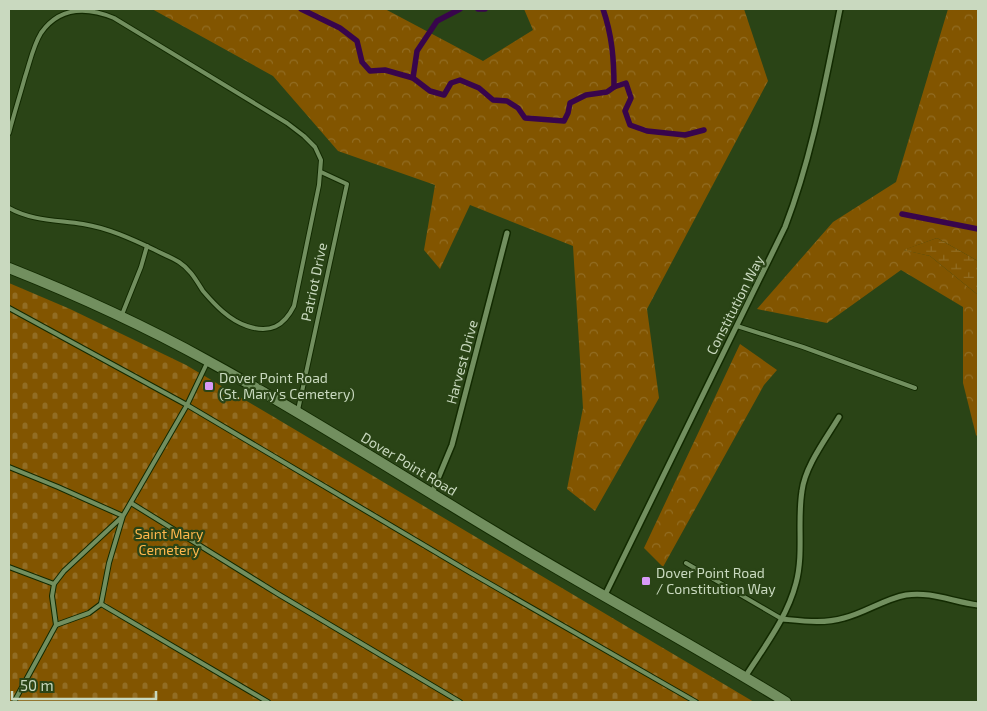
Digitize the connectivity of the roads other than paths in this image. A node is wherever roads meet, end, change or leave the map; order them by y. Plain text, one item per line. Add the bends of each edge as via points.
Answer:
1 (840, 9) edge
2 (9, 133) edge
3 (321, 172) junction
4 (9, 208) edge
5 (508, 234) dead end
6 (147, 246) junction
7 (9, 268) edge
8 (9, 308) edge
9 (121, 316) junction
10 (737, 326) junction
11 (208, 361) junction
12 (915, 388) dead end
13 (187, 404) junction
14 (298, 412) junction
15 (839, 416) dead end
16 (9, 467) edge
17 (432, 494) junction
18 (131, 502) junction
19 (123, 516) junction
20 (686, 563) dead end
21 (9, 567) edge
22 (54, 584) junction
23 (605, 595) junction
24 (101, 604) junction
25 (978, 605) edge
26 (782, 619) junction
27 (56, 624) junction
28 (745, 677) junction
29 (14, 702) edge
30 (268, 702) edge
31 (460, 702) edge
32 (696, 702) edge
33 (786, 702) edge

1 - 10 street, Constitution Way via 818,121 800,189 773,255
2 - 3 lane via 33,49 41,33 64,14 80,10 97,11 130,27 287,123 315,147 321,160
3 - 6 lane via 294,306 288,318 276,327 264,330 231,318 217,307 190,271
3 - 14 lane, Patriot Drive via 347,184
4 - 6 lane via 32,218 85,224 116,232
5 - 17 street, Harvest Drive via 452,445
6 - 9 lane
7 - 9 main road, Dover Point Road
8 - 13 lane
9 - 11 main road, Dover Point Road
10 - 12 lane
10 - 23 street, Constitution Way
11 - 13 lane
11 - 14 main road, Dover Point Road
13 - 18 lane
13 - 32 lane
14 - 17 main road, Dover Point Road
15 - 26 street via 806,475 802,491 796,583
16 - 19 lane
17 - 23 main road, Dover Point Road
18 - 19 lane
18 - 31 lane
19 - 22 lane
19 - 24 lane
20 - 26 lane
21 - 22 lane
22 - 27 lane via 52,596
23 - 28 main road, Dover Point Road
24 - 27 lane via 89,613
24 - 30 lane
25 - 26 street via 940,596 904,595 826,622
26 - 28 street
27 - 29 lane
28 - 33 main road, Dover Point Road

